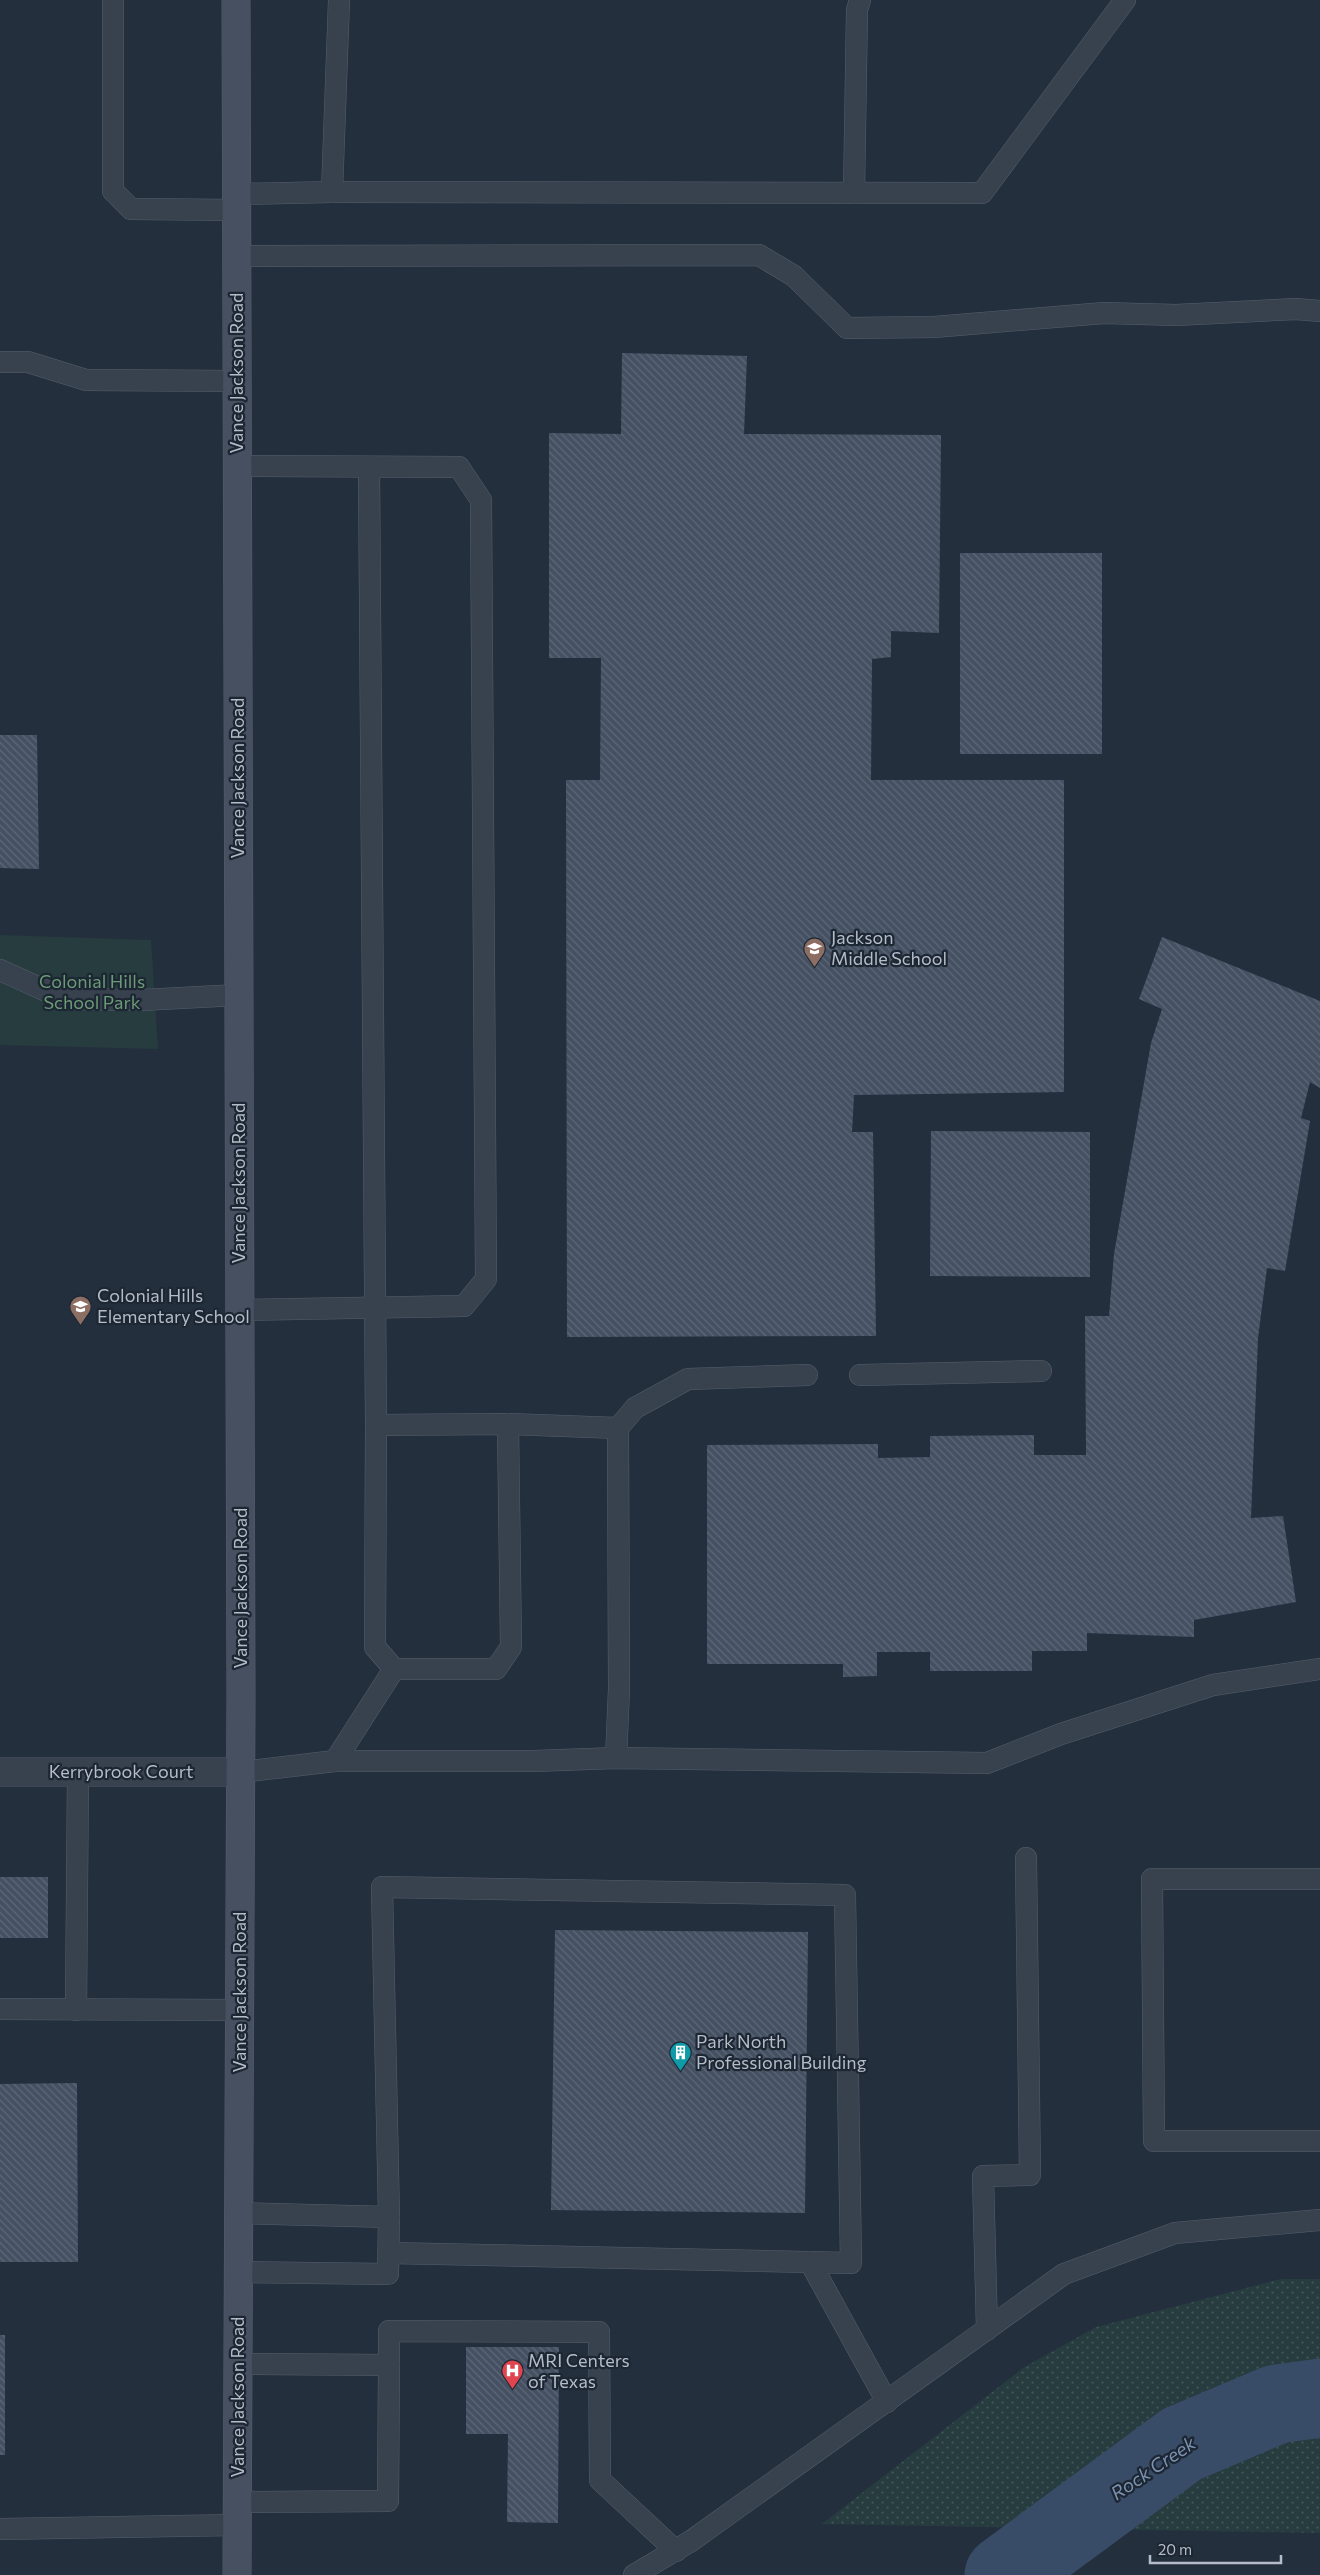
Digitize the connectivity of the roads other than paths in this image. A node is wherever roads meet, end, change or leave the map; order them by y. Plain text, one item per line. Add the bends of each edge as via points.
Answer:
1 (113, 0) edge
2 (236, 0) edge
3 (339, 0) edge
4 (860, 0) edge
5 (1125, 0) edge
6 (323, 192) junction
7 (854, 193) junction
8 (236, 202) junction
9 (236, 256) junction
10 (1320, 311) edge
11 (0, 362) edge
12 (236, 381) junction
13 (236, 466) junction
14 (369, 467) junction
15 (0, 970) edge
16 (238, 995) junction
17 (374, 1308) junction
18 (240, 1310) junction
19 (1041, 1371) dead end
20 (806, 1375) dead end
21 (860, 1375) dead end
22 (508, 1424) junction
23 (376, 1425) junction
24 (618, 1428) junction
25 (394, 1669) junction
26 (1320, 1669) edge
27 (616, 1758) junction
28 (334, 1761) junction
29 (0, 1772) edge
30 (78, 1772) junction
31 (241, 1772) junction
32 (1026, 1858) dead end
33 (1320, 1879) edge
34 (0, 2009) edge
35 (76, 2010) junction
36 (240, 2010) junction
37 (1320, 2141) edge
38 (239, 2213) junction
39 (389, 2217) junction
40 (1320, 2220) edge
41 (810, 2262) junction
42 (388, 2263) junction
43 (238, 2272) junction
44 (987, 2330) junction
45 (238, 2364) junction
46 (389, 2365) junction
47 (887, 2402) junction
48 (237, 2514) junction
49 (0, 2529) edge
50 (676, 2551) junction
51 (237, 2575) edge
52 (634, 2575) edge

1 - 8 lane via 113,191 131,209
2 - 8 main road, Vance Jackson Road
3 - 6 lane
4 - 7 lane via 857,10
5 - 7 lane via 982,193
6 - 7 lane
6 - 8 lane
8 - 9 main road, Vance Jackson Road
9 - 10 lane via 760,255 794,276 847,328 934,326 1104,313 1176,315 1296,309
9 - 12 main road, Vance Jackson Road
11 - 12 lane via 28,362 86,380
12 - 13 main road, Vance Jackson Road
13 - 14 lane
13 - 16 main road, Vance Jackson Road
14 - 17 lane
14 - 17 lane via 459,467 482,500 486,1279 464,1306
15 - 16 lane via 64,999 142,1000
16 - 18 main road, Vance Jackson Road
17 - 18 lane
17 - 23 lane
18 - 31 main road, Vance Jackson Road
19 - 21 lane
20 - 24 lane via 688,1379 635,1408
22 - 23 lane
22 - 24 lane
22 - 25 lane via 511,1647 496,1669
23 - 25 lane via 375,1647
24 - 27 lane via 619,1689
25 - 28 lane
26 - 27 lane via 1213,1685 1061,1734 987,1763
27 - 28 lane
28 - 31 lane
29 - 30 street, Kerrybrook Court
30 - 31 street, Kerrybrook Court
30 - 35 lane
31 - 36 main road, Vance Jackson Road
32 - 44 lane via 1030,2175 983,2176
33 - 37 lane via 1152,1879 1154,2141
34 - 35 lane
35 - 36 lane
36 - 38 main road, Vance Jackson Road
38 - 39 lane
38 - 43 main road, Vance Jackson Road
39 - 41 lane via 382,1887 845,1895 851,2263
39 - 42 lane
40 - 44 lane via 1175,2233 1064,2274
41 - 42 lane
41 - 47 lane
42 - 43 lane
43 - 45 main road, Vance Jackson Road
44 - 47 lane
45 - 46 lane
45 - 48 main road, Vance Jackson Road
46 - 48 lane via 388,2501
46 - 50 lane via 389,2331 598,2332 600,2480
47 - 50 lane
48 - 49 lane
48 - 51 main road, Vance Jackson Road
50 - 52 lane

